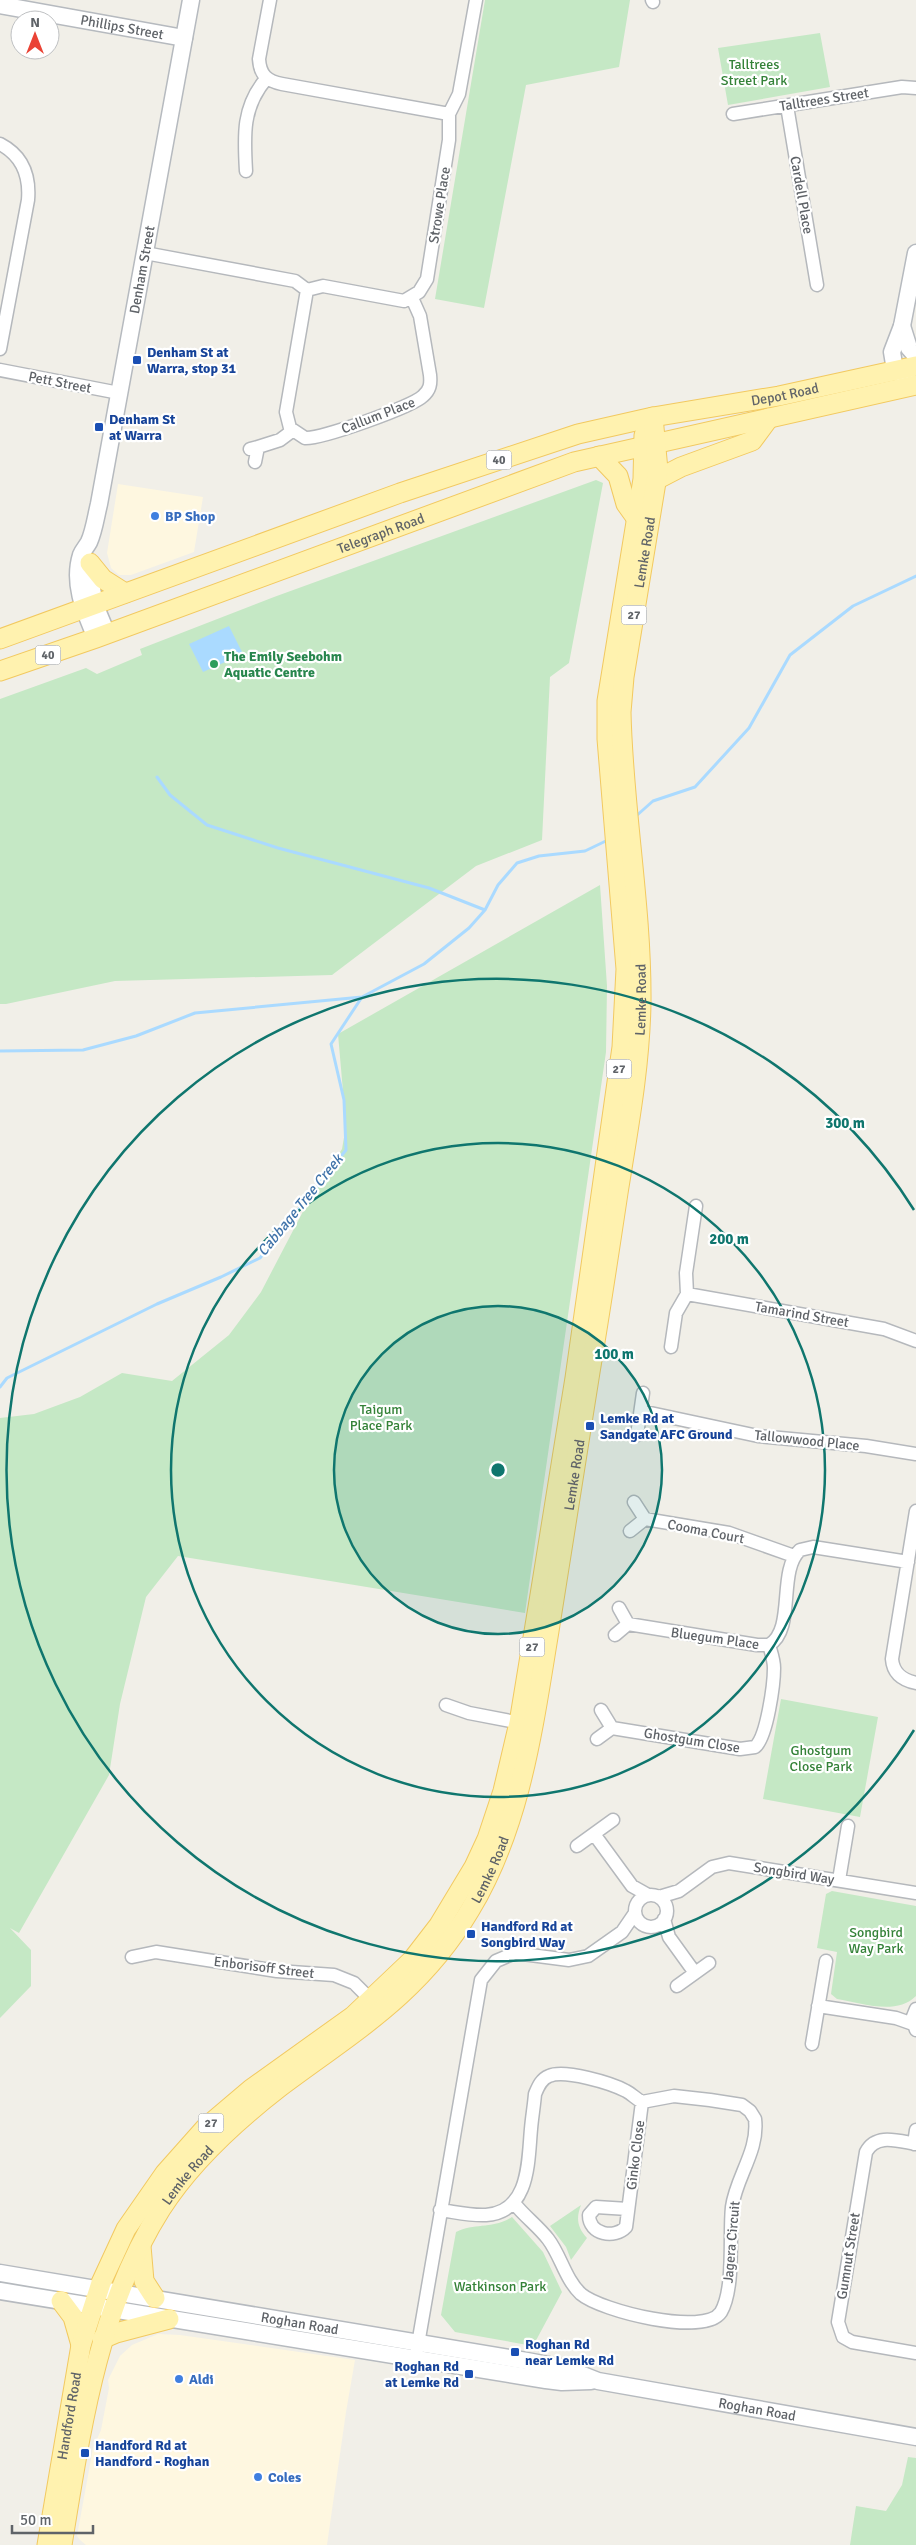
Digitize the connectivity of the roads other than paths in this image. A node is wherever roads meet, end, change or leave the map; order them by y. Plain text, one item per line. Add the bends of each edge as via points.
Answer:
1 (191, 0) edge
2 (270, 0) edge
3 (476, 0) edge
4 (0, 5) edge
5 (184, 38) junction
6 (266, 79) junction
7 (916, 88) edge
8 (787, 106) junction
9 (449, 114) junction
10 (733, 114) dead end
11 (0, 144) edge
12 (246, 171) dead end
13 (145, 253) junction
14 (916, 253) edge
15 (817, 286) dead end
16 (307, 290) junction
17 (412, 298) junction
18 (902, 326) junction
19 (0, 349) edge
20 (916, 356) edge
21 (916, 366) edge
22 (0, 370) edge
23 (896, 370) junction
24 (916, 377) edge
25 (916, 385) edge
26 (120, 392) junction
27 (648, 418) junction
28 (769, 418) junction
29 (292, 431) junction
30 (650, 445) junction
31 (599, 456) junction
32 (255, 462) dead end
33 (656, 480) junction
34 (636, 518) junction
35 (90, 540) junction
36 (90, 563) junction
37 (125, 594) junction
38 (90, 607) junction
39 (102, 636) junction
40 (0, 639) edge
41 (0, 671) edge
42 (616, 756) junction
43 (696, 1206) dead end
44 (687, 1294) junction
45 (916, 1341) edge
46 (670, 1347) dead end
47 (644, 1393) dead end
48 (640, 1411) junction
49 (637, 1435) dead end
50 (916, 1454) edge
51 (634, 1502) dead end
52 (916, 1511) edge
53 (645, 1519) junction
54 (630, 1531) dead end
55 (794, 1556) junction
56 (908, 1562) junction
57 (619, 1608) dead end
58 (628, 1624) junction
59 (615, 1635) dead end
60 (769, 1645) junction
61 (916, 1682) edge
62 (446, 1705) dead end
63 (601, 1710) dead end
64 (526, 1724) junction
65 (612, 1728) junction
66 (597, 1739) dead end
67 (613, 1820) dead end
68 (848, 1826) dead end
69 (594, 1834) junction
70 (577, 1846) dead end
71 (839, 1880) junction
72 (679, 1891) junction
73 (916, 1894) edge
74 (645, 1902) junction
75 (666, 1914) junction
76 (648, 1925) junction
77 (622, 1932) junction
78 (669, 1937) junction
79 (132, 1957) dead end
80 (826, 1961) dead end
81 (709, 1964) dead end
82 (695, 1973) junction
83 (677, 1986) dead end
84 (377, 2006) junction
85 (818, 2006) junction
86 (914, 2019) edge
87 (812, 2044) dead end
88 (642, 2102) junction
89 (916, 2130) edge
90 (915, 2144) edge
91 (514, 2203) junction
92 (628, 2209) dead end
93 (440, 2210) junction
94 (141, 2246) junction
95 (0, 2273) edge
96 (0, 2291) edge
97 (96, 2298) junction
98 (155, 2298) junction
99 (61, 2301) junction
100 (115, 2301) junction
101 (169, 2319) junction
102 (102, 2339) junction
103 (81, 2345) junction
104 (418, 2350) junction
105 (916, 2353) edge
106 (916, 2437) edge
107 (47, 2545) edge
108 (62, 2545) edge

1 - 5 main road, Denham Street
2 - 6 street via 259,59
3 - 9 street via 459,94
4 - 5 main road, Phillips Street
5 - 13 main road, Denham Street
6 - 9 street
6 - 12 street via 250,105 245,130
7 - 8 street, Talltrees Street via 902,87
8 - 10 street, Talltrees Street
8 - 15 street, Cardell Place
9 - 17 street, Strowe Place via 449,140 427,279
11 - 19 street via 22,164 29,185
13 - 16 street via 295,281
13 - 26 main road, Denham Street
14 - 18 main road
16 - 17 street via 323,286 394,300
16 - 29 street via 286,407 287,422
17 - 29 street, Callum Place via 420,316 430,375 427,392 411,403 323,436 305,438
18 - 20 main road via 909,348
18 - 23 main road via 892,352
21 - 23 main road, Depot Road
22 - 26 street, Pett Street
23 - 24 main road via 902,376
23 - 27 main road, Depot Road via 779,396
25 - 28 main road, Depot Road
26 - 35 main road, Denham Street
27 - 30 main road, Lemke Road / 27
27 - 37 main road, 40 via 578,434 442,478
28 - 30 main road, Telegraph Road / 40
28 - 33 main road via 752,441 681,467
29 - 32 street via 280,440 254,448
30 - 31 main road, Telegraph Road / 40
30 - 33 main road, Lemke Road / 27 via 658,464
30 - 34 main road, Lemke Road / 27
31 - 34 main road via 618,476 626,504
31 - 39 main road, Telegraph Road / 40 via 512,484
33 - 42 main road, Lemke Road / 27 via 624,677
34 - 42 main road, Lemke Road / 27 via 609,676 606,723
35 - 36 main road, Denham Street
35 - 38 main road, Denham Street via 82,554 78,585
36 - 37 main road via 103,579
36 - 38 main road, Denham Street
37 - 38 main road, 40
38 - 39 main road, Denham Street
38 - 40 main road, 40
39 - 41 main road, Telegraph Road / 40
42 - 64 main road, Lemke Road / 27 via 626,878 622,1047
43 - 44 street via 686,1273
44 - 45 street, Tamarind Street via 884,1329
44 - 46 street via 676,1313
47 - 48 street
48 - 49 street
48 - 50 street, Tallowwood Place via 758,1436
51 - 53 street
52 - 56 street
53 - 54 street
53 - 55 street, Cooma Court via 729,1533
55 - 56 street via 804,1548 813,1547
55 - 60 street, Bluegum Place via 781,1630
56 - 61 street via 892,1654 895,1671 901,1678
57 - 58 street
58 - 59 street
58 - 60 street, Bluegum Place
60 - 65 street, Ghostgum Close via 774,1673 763,1736 755,1747 740,1749
62 - 64 street
63 - 65 street
64 - 84 main road, Lemke Road / 27 via 496,1815 474,1867 439,1925
65 - 66 street
67 - 69 street
68 - 71 street
69 - 70 street
69 - 74 street
71 - 72 street, Songbird Way via 724,1863 712,1867
71 - 73 street, Songbird Way
72 - 74 street, Songbird Way
72 - 75 street, Songbird Way
74 - 75 street
74 - 76 street
74 - 77 street
75 - 76 street
75 - 78 street
76 - 77 street
76 - 78 street
77 - 93 street via 580,1959 520,1952 496,1961 484,1974 478,1986
78 - 82 street
79 - 84 street, Enborisoff Street via 156,1952 289,1973 334,1975 354,1983
80 - 85 street
81 - 82 street
82 - 83 street
84 - 94 main road, Lemke Road / 27 via 222,2138 194,2166 171,2194
84 - 97 main road, Lemke Road / 27 via 226,2109 184,2150 152,2188 131,2220
85 - 86 street
85 - 87 street
88 - 91 street via 627,2091 602,2082 559,2074 546,2078 535,2094 529,2165
88 - 91 street, Jagera Circuit via 674,2096 710,2100 742,2105 755,2119 751,2152 733,2202 731,2258 724,2306 718,2315 708,2321 686,2323 628,2313 590,2300 572,2282 547,2238
88 - 92 street, Ginko Close
89 - 90 street, Gumnut Street
90 - 105 street, Gumnut Street via 883,2140 872,2144 866,2152 838,2322 843,2337 852,2342
91 - 93 street via 500,2212 486,2215
93 - 104 street
94 - 98 main road via 143,2274
94 - 100 main road, Lemke Road / 27
95 - 97 main road, Roghan Road
96 - 99 main road, Roghan Road
97 - 99 main road, Roghan Road
97 - 100 main road, Roghan Road
97 - 103 main road, Handford Road / 27
98 - 100 main road, Roghan Road
98 - 104 main road, Roghan Road
99 - 103 main road via 72,2317
100 - 101 main road, Roghan Road
100 - 102 main road, Handford Road / 27
101 - 102 main road
101 - 104 main road, Roghan Road
102 - 108 main road, Handford Road / 27
103 - 107 main road, Handford Road / 27
104 - 106 main road, Roghan Road via 562,2382 598,2381

